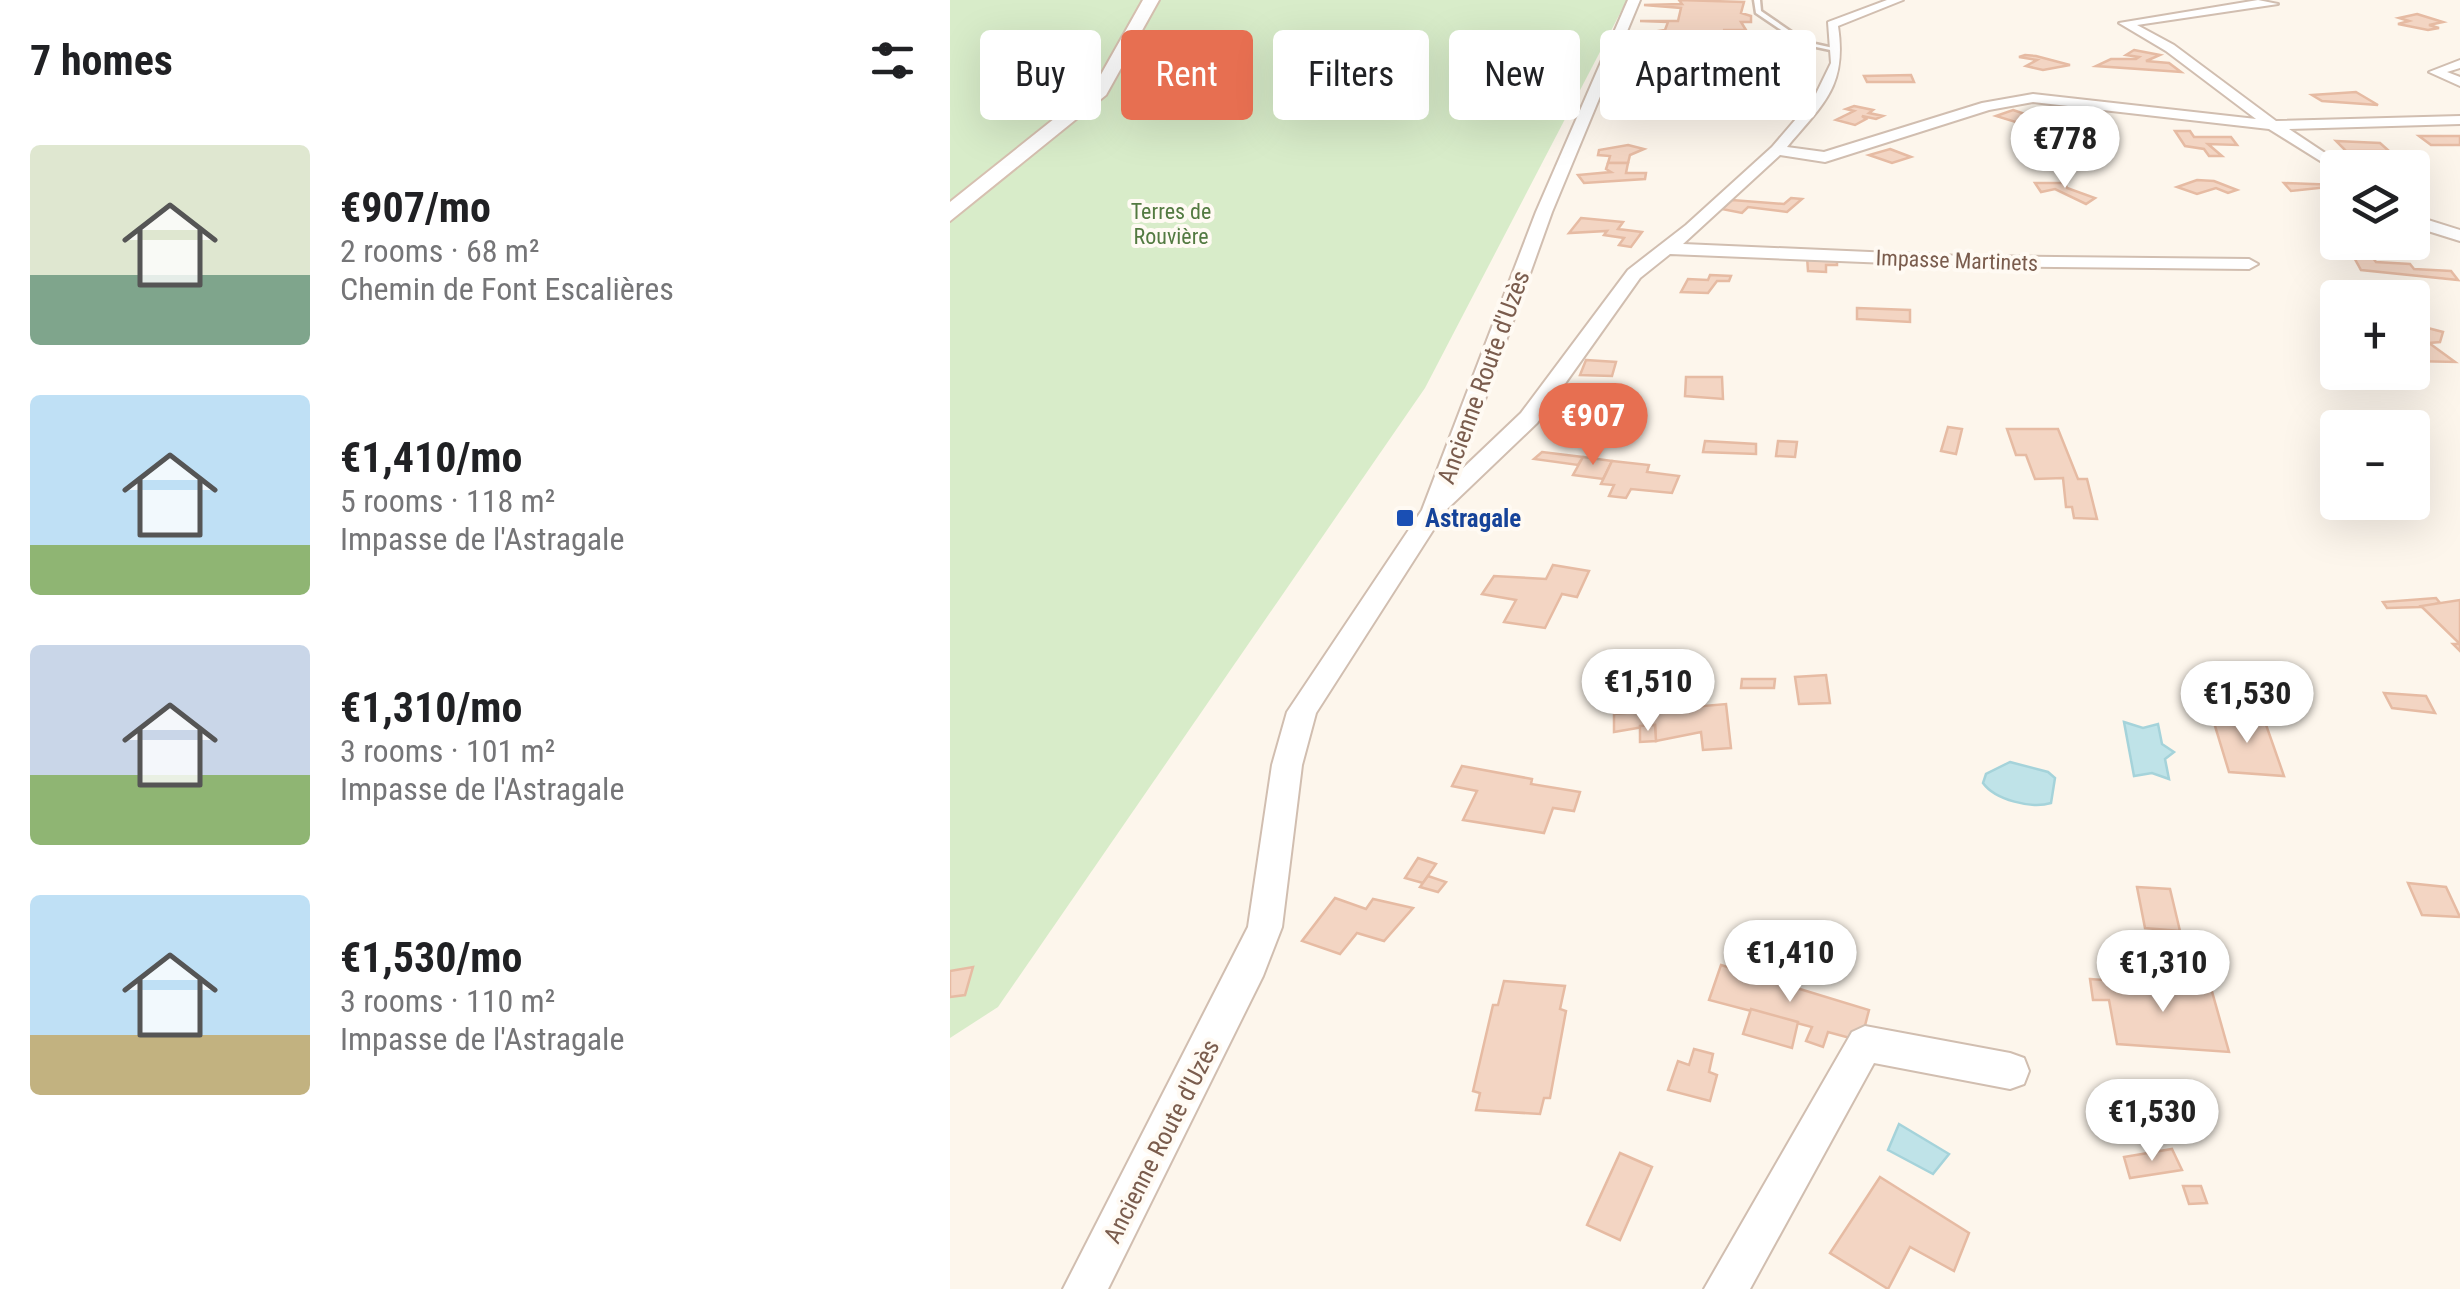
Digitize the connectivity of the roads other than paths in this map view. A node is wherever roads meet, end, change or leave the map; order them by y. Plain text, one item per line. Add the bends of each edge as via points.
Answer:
1 (1151, 0) edge
2 (1634, 0) edge
3 (1757, 0) edge
4 (1897, 0) edge
5 (2264, 0) edge
6 (1835, 49) junction
7 (2460, 64) edge
8 (2460, 82) edge
9 (2460, 120) edge
10 (2272, 125) junction
11 (1777, 150) junction
12 (2320, 156) edge
13 (950, 214) edge
14 (2430, 227) edge
15 (2460, 236) edge
16 (2430, 241) edge
17 (1666, 248) junction
18 (2439, 250) dead end
19 (2249, 264) dead end
20 (1434, 510) junction
21 (2010, 1071) dead end
22 (1085, 1289) edge
23 (1726, 1289) edge

1 - 13 main road via 1100,91
2 - 20 street, Ancienne Route d'Uzès via 1544,212
3 - 6 lane via 1758,12 1804,44
4 - 6 street via 1832,24
5 - 10 street via 2272,4 2125,23 2170,48
6 - 11 street via 1838,63 1820,99
7 - 8 street via 2436,72
9 - 10 street
10 - 11 street via 2033,98 1986,106 1825,157
10 - 12 street
11 - 17 street
14 - 15 street
16 - 18 street
17 - 19 street, Impasse Martinets
17 - 20 street via 1634,274 1529,418
20 - 22 street, Ancienne Route d'Uzès via 1302,712 1287,765 1265,927
21 - 23 street via 1865,1044

